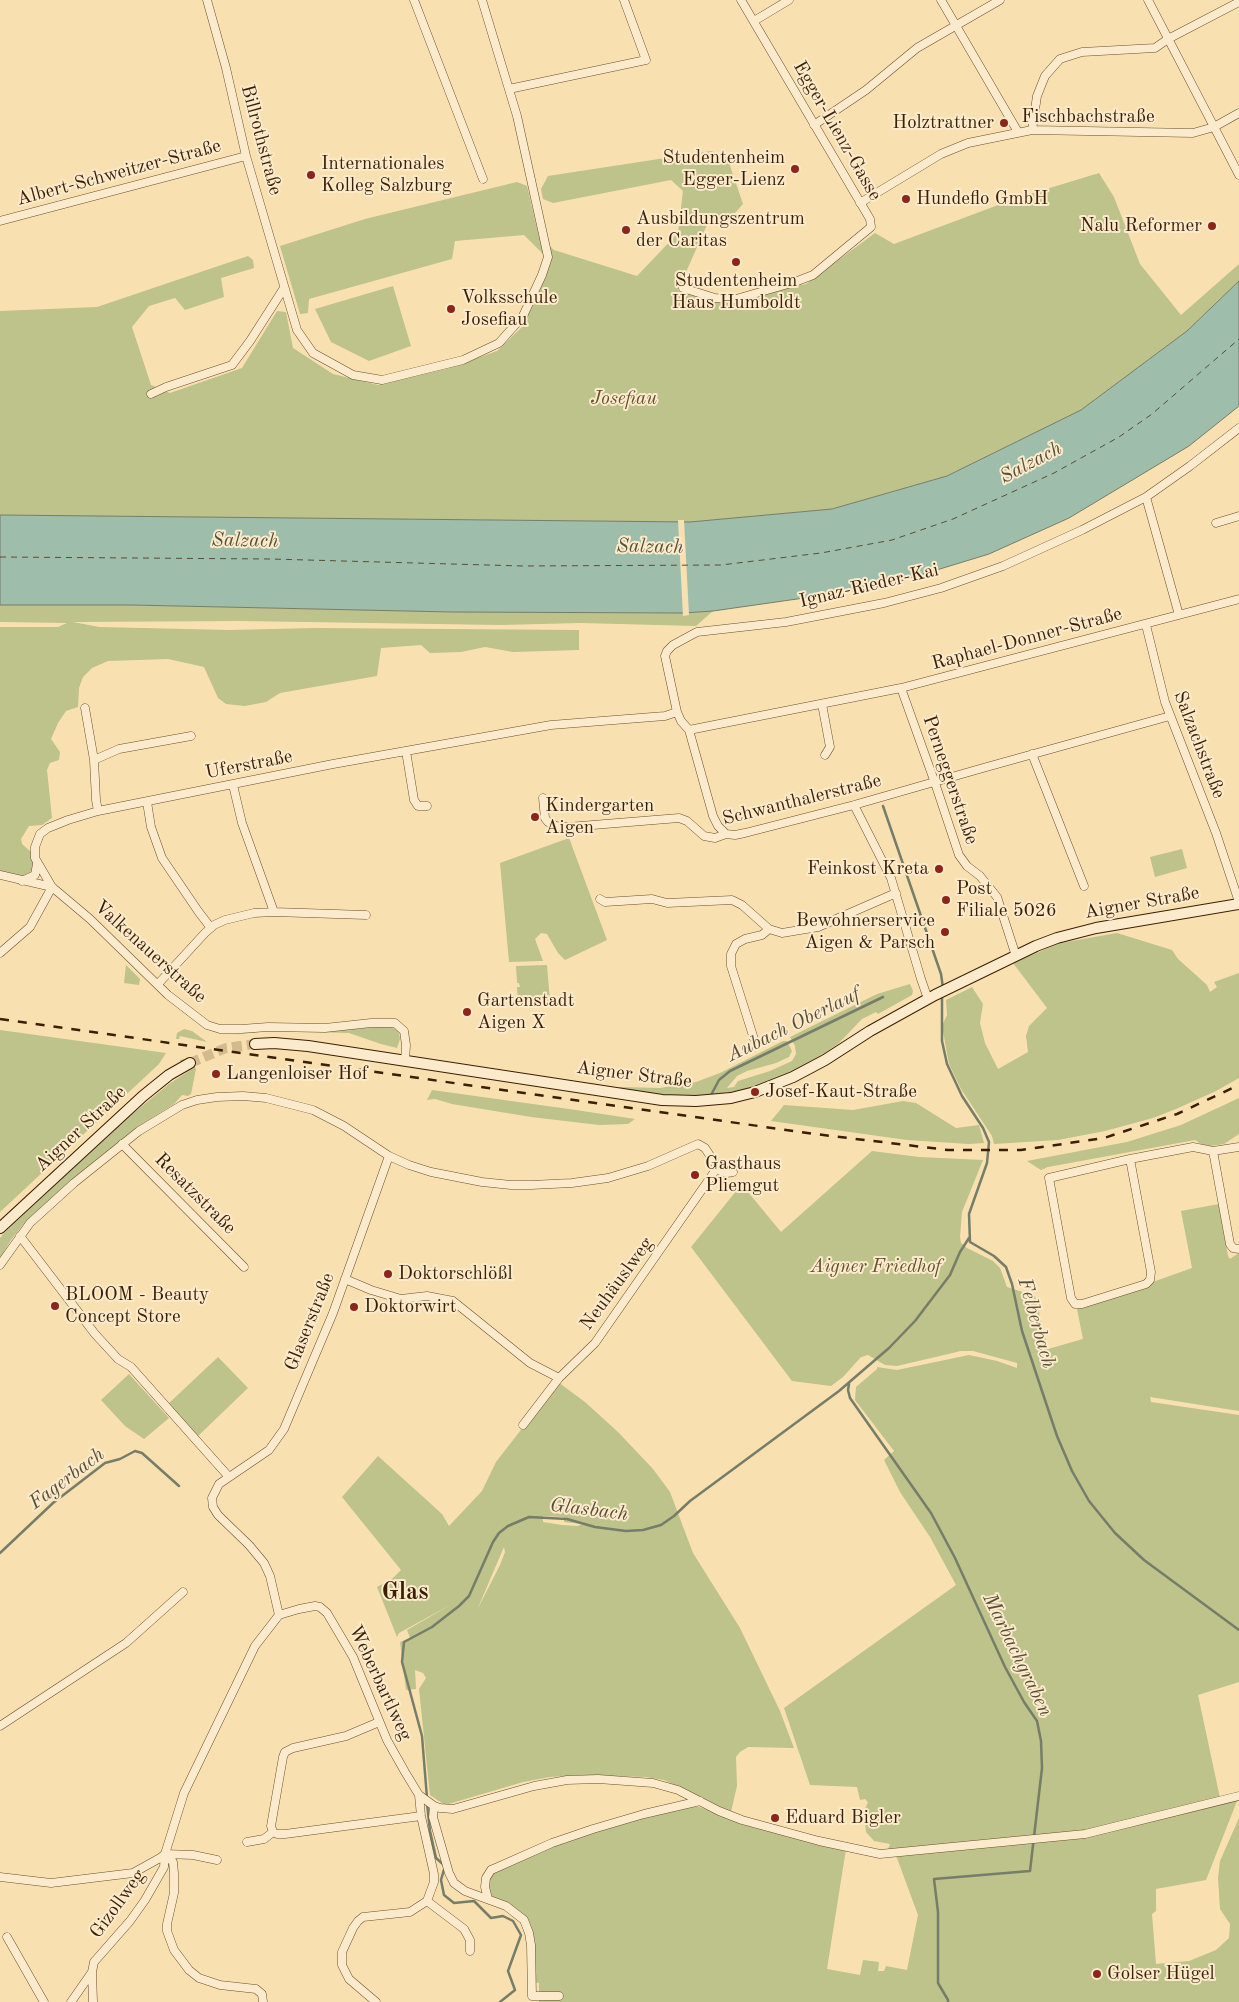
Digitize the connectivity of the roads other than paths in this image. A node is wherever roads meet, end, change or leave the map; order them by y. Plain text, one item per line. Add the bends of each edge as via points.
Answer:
1 (207, 0) edge
2 (414, 0) edge
3 (482, 0) edge
4 (624, 0) edge
5 (742, 0) edge
6 (788, 0) edge
7 (942, 0) edge
8 (1000, 0) edge
9 (1148, 0) edge
10 (1239, 2) edge
11 (754, 21) junction
12 (956, 24) junction
13 (1168, 38) junction
14 (509, 89) junction
15 (1239, 113) edge
16 (814, 125) junction
17 (1214, 127) junction
18 (1032, 130) junction
19 (1018, 132) junction
20 (246, 156) junction
21 (1239, 175) edge
22 (483, 179) dead end
23 (860, 203) junction
24 (0, 221) edge
25 (284, 288) junction
26 (683, 288) dead end
27 (151, 394) dead end
28 (1239, 428) edge
29 (1146, 497) junction
30 (1239, 516) edge
31 (1216, 523) dead end
32 (1239, 599) edge
33 (1179, 616) junction
34 (1146, 625) junction
35 (901, 688) junction
36 (822, 704) junction
37 (84, 708) dead end
38 (677, 712) junction
39 (1170, 716) junction
40 (689, 730) junction
41 (191, 736) dead end
42 (406, 751) junction
43 (826, 754) dead end
44 (1032, 754) junction
45 (94, 760) junction
46 (935, 783) junction
47 (232, 785) junction
48 (543, 798) dead end
49 (147, 802) junction
50 (854, 805) junction
51 (427, 806) dead end
52 (98, 811) junction
53 (726, 834) junction
54 (37, 864) junction
55 (0, 875) edge
56 (22, 880) junction
57 (1084, 886) dead end
58 (52, 887) junction
59 (896, 893) junction
60 (600, 899) dead end
61 (1239, 903) edge
62 (274, 912) junction
63 (366, 915) dead end
64 (211, 928) junction
65 (769, 929) junction
66 (0, 953) edge
67 (1016, 956) junction
68 (158, 984) junction
69 (928, 999) junction
70 (754, 1039) dead end
71 (255, 1044) tunnel mouth
72 (405, 1061) junction
73 (190, 1063) tunnel mouth
74 (122, 1144) junction
75 (1239, 1147) edge
76 (1213, 1151) junction
77 (389, 1156) junction
78 (1130, 1159) junction
79 (717, 1168) junction
80 (733, 1172) dead end
81 (0, 1228) edge
82 (20, 1236) junction
83 (1239, 1249) edge
84 (0, 1265) edge
85 (244, 1267) dead end
86 (345, 1279) junction
87 (559, 1378) junction
88 (523, 1425) dead end
89 (229, 1477) junction
90 (183, 1592) dead end
91 (279, 1615) junction
92 (379, 1722) junction
93 (0, 1726) edge
94 (419, 1795) junction
95 (1239, 1796) edge
96 (700, 1801) junction
97 (437, 1807) junction
98 (421, 1816) junction
99 (273, 1832) junction
100 (247, 1842) dead end
101 (165, 1854) junction
102 (217, 1860) dead end
103 (0, 1877) edge
104 (488, 1899) junction
105 (427, 1900) junction
106 (7, 1937) dead end
107 (470, 1951) dead end
108 (92, 1972) junction
109 (559, 1996) dead end
110 (44, 2002) edge
111 (71, 2002) edge
112 (93, 2002) edge
113 (263, 2002) edge
114 (376, 2002) edge

1 - 20 street, Billrothstraße
2 - 22 street
3 - 14 street, Billrothstraße
4 - 14 street via 646,60
5 - 11 street, Egger-Lienz-Gasse
6 - 11 street
7 - 12 street
8 - 12 street
9 - 13 street
10 - 13 street
11 - 16 street, Egger-Lienz-Gasse
12 - 16 street via 917,48 866,90
12 - 19 street
13 - 17 street
13 - 18 street via 1155,48 1082,52 1060,59 1045,76 1037,96
14 - 25 street, Billrothstraße via 548,257 523,316 499,343 463,360 382,380 353,374 313,353 297,330
15 - 17 street, Fischbachstraße
16 - 23 street, Egger-Lienz-Gasse
17 - 18 street, Fischbachstraße via 1193,133
17 - 21 street
18 - 19 street, Fischbachstraße
19 - 23 street, Fischbachstraße via 968,143 941,154
20 - 24 street, Albert-Schweitzer-Straße
20 - 25 street, Billrothstraße
23 - 26 street, Egger-Lienz-Gasse via 870,219 870,227 813,274 736,299 715,298
25 - 27 street via 232,365
28 - 29 street, Ignaz-Rieder-Kai
29 - 33 street
29 - 38 street, Ignaz-Rieder-Kai via 1012,562 941,588 811,618 689,635 673,645 665,656
30 - 31 street
32 - 33 street, Raphael-Donner-Straße
33 - 34 street, Raphael-Donner-Straße
34 - 35 street, Raphael-Donner-Straße
34 - 39 street, Salzachstraße
35 - 36 street, Raphael-Donner-Straße
35 - 46 street, Perneggerstraße
36 - 40 street, Raphael-Donner-Straße
36 - 43 street via 830,747
37 - 45 street
38 - 40 street, Ignaz-Rieder-Kai
38 - 42 street, Uferstraße via 665,716 551,725
39 - 44 street, Schwanthalerstraße
39 - 61 street, Salzachstraße via 1216,832
40 - 53 street, Ignaz-Rieder-Kai via 713,816
41 - 45 street via 119,749
42 - 47 street, Uferstraße
42 - 51 street via 414,800 418,806
44 - 46 street, Schwanthalerstraße
44 - 57 street
45 - 52 street
46 - 50 street, Schwanthalerstraße
46 - 67 street, Perneggerstraße via 959,855 997,897
47 - 49 street, Uferstraße
47 - 62 street
48 - 53 street, Schwanthalerstraße via 545,818 556,826 679,818 708,838
49 - 52 street, Uferstraße
49 - 64 street via 152,834 162,858
50 - 53 street, Schwanthalerstraße via 740,835
50 - 59 street
52 - 54 street, Uferstraße via 43,831 35,846
54 - 56 street via 35,875
54 - 58 street
55 - 56 street
56 - 58 street
58 - 66 street via 27,931
58 - 68 street, Valkenauerstraße
59 - 65 street via 818,927 782,933
59 - 69 street
60 - 65 street via 605,902 654,899 667,903 732,900
61 - 67 main road, Aigner Straße via 1096,928 1057,938
62 - 63 street
62 - 64 street via 232,917
64 - 68 street
65 - 70 street via 739,942 730,958
67 - 69 main road, Aigner Straße
68 - 72 street, Valkenauerstraße via 204,1023 220,1029 325,1028 395,1023 404,1031
69 - 72 main road, Aigner Straße via 870,1030 807,1070 775,1085 739,1096 696,1101 662,1100
71 - 72 main road, Aigner Straße via 286,1044
73 - 81 main road, Aigner Straße via 154,1087
74 - 77 street via 149,1124 190,1102 244,1096 313,1110
74 - 82 street via 30,1223
74 - 85 street, Resatzstraße
75 - 76 street
76 - 78 street via 1193,1147
76 - 83 street via 1228,1240
77 - 79 street via 431,1172 511,1186 613,1177 648,1166 696,1144 704,1148
77 - 86 street, Glaserstraße
78 - 78 street via 1049,1178 1071,1298 1075,1304 1146,1284 1150,1280
79 - 80 street via 724,1173
79 - 87 street, Neuhäuslweg via 595,1343
82 - 84 street
82 - 89 street via 95,1334 162,1400
86 - 87 street via 401,1298 427,1296 453,1301 530,1363
86 - 89 street, Glaserstraße via 284,1429 269,1450
87 - 88 street, Neuhäuslweg
89 - 91 street, Glaserstraße via 216,1489 212,1498 213,1508 264,1563 275,1592
90 - 93 street via 126,1643
91 - 92 street, Weberbartlweg via 315,1606 327,1612 353,1657
91 - 101 street, Gizollweg via 258,1640 220,1716 184,1793
92 - 94 street, Weberbartlweg
92 - 99 street via 346,1736 285,1752 271,1820
94 - 97 street, Weberbartlweg
94 - 98 street
95 - 96 street via 1099,1831 1028,1841 873,1853 742,1820
96 - 97 street via 653,1784 598,1779 540,1784 453,1809
96 - 104 street via 593,1829 498,1866 486,1878
97 - 104 street via 433,1817 451,1877 465,1891
98 - 99 street via 285,1834
98 - 105 street via 434,1874
99 - 100 street via 264,1839
101 - 102 street
101 - 103 street via 155,1863 133,1873 47,1883
101 - 108 street, Gizollweg via 164,1866 145,1900 94,1962
101 - 113 street via 174,1869 174,1893 166,1924 174,1950 199,1978 220,1985 256,1989 262,1994
104 - 109 street via 506,1906 528,1928 532,1996
105 - 107 street via 464,1929
105 - 114 street via 410,1912 363,1917 345,1941 342,1962 346,1973
106 - 110 street
108 - 111 street, Gizollweg
108 - 112 street

